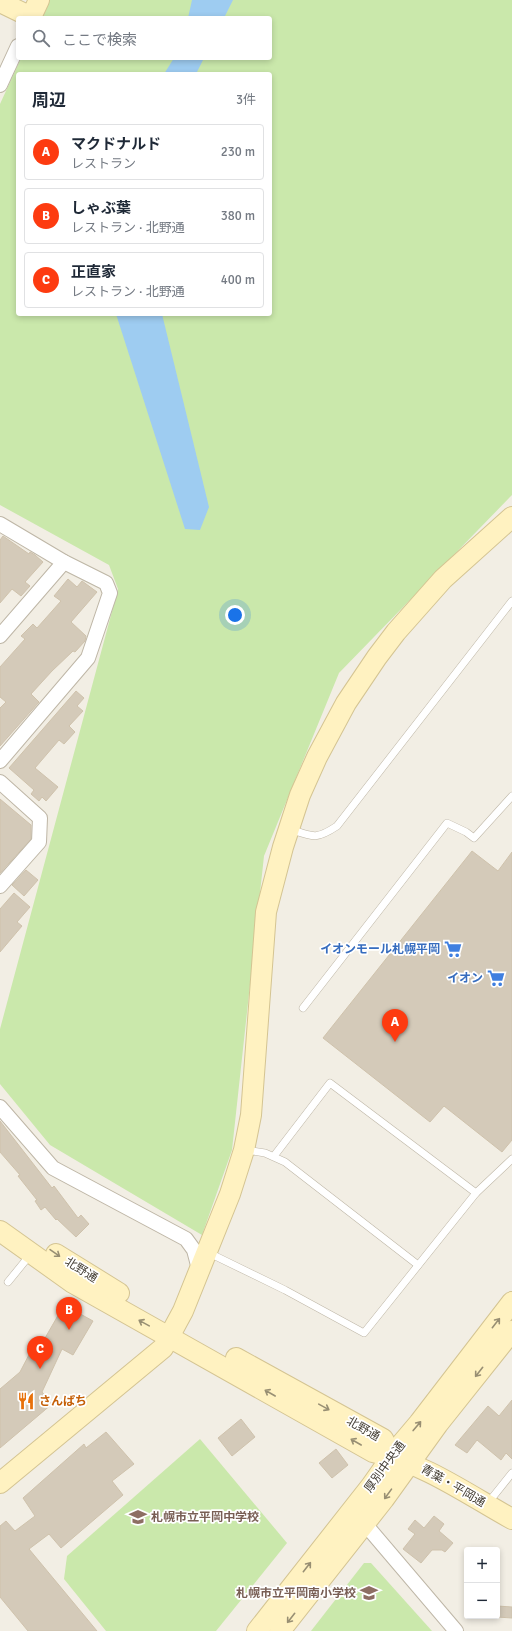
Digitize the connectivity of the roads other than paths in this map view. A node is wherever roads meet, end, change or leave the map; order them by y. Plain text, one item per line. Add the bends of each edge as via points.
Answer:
1 (0, 2) edge
2 (34, 12) edge
3 (16, 49) edge
4 (4, 68) edge
5 (0, 85) edge
6 (510, 522) edge
7 (0, 524) edge
8 (64, 562) junction
9 (512, 601) edge
10 (0, 636) edge
11 (0, 761) edge
12 (0, 782) edge
13 (512, 796) edge
14 (289, 829) junction
15 (0, 886) edge
16 (303, 1008) dead end
17 (0, 1106) edge
18 (244, 1150) junction
19 (274, 1156) junction
20 (510, 1164) edge
21 (476, 1193) junction
22 (0, 1215) edge
23 (0, 1231) edge
24 (31, 1253) junction
25 (202, 1260) junction
26 (418, 1265) junction
27 (8, 1282) dead end
28 (512, 1302) edge
29 (172, 1330) junction
30 (512, 1331) edge
31 (392, 1456) junction
32 (411, 1462) junction
33 (512, 1473) edge
34 (0, 1483) edge
35 (487, 1505) junction
36 (512, 1519) edge
37 (365, 1524) junction
38 (257, 1631) edge
39 (280, 1631) edge
40 (456, 1631) edge

1 - 2 street
3 - 4 street
4 - 5 street
6 - 14 street via 443,579 365,672 317,757 300,795
7 - 8 street
8 - 10 street
8 - 11 street via 106,583 110,593 88,658
9 - 14 lane via 337,826 322,835 309,835
12 - 15 street via 40,818 39,842
13 - 16 lane via 474,838 447,823
14 - 18 street via 266,912 250,1115
17 - 25 street via 53,1168 186,1239
18 - 19 lane
18 - 25 street via 230,1194
19 - 21 lane via 330,1083
19 - 26 lane via 286,1162
20 - 21 lane
21 - 26 lane
22 -> 29 street, 北野通
23 - 24 street, 北野通
24 - 27 lane
29 -> 24 street, 北野通 via 73,1282
25 - 26 lane via 286,1290 364,1332
25 - 29 street via 189,1298
31 -> 28 street, 厚別中央通
29 - 31 street, 北野通 via 373,1452
29 - 34 street via 163,1348
30 -> 32 street, 厚別中央通
31 - 32 street, 青葉・平岡通
38 -> 31 street, 厚別中央通
32 - 35 street, 青葉・平岡通
32 -> 37 street, 厚別中央通
33 - 35 lane
35 - 36 street, 青葉・平岡通
37 -> 39 street, 厚別中央通
37 - 40 street

